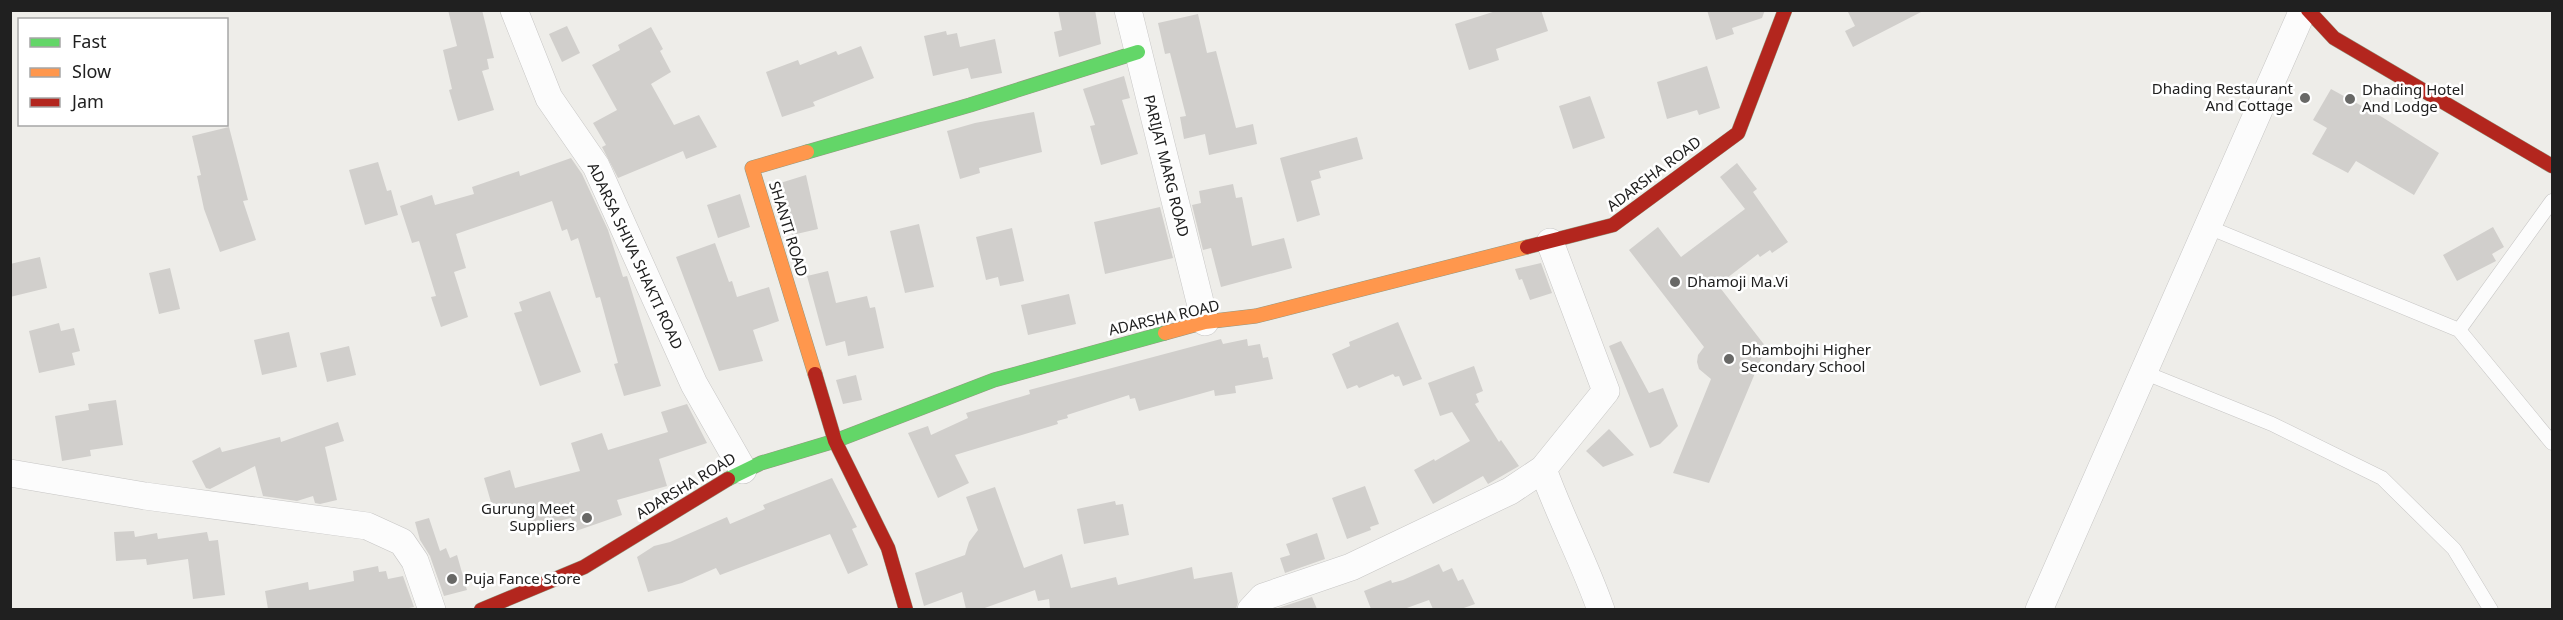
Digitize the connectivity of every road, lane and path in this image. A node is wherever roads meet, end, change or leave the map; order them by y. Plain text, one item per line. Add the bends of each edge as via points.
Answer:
1 (514, 10) edge
2 (1128, 10) edge
3 (1785, 10) edge
4 (2306, 10) edge
5 (1138, 52) junction
6 (2553, 166) edge
7 (2553, 201) edge
8 (2208, 227) junction
9 (1550, 242) junction
10 (1205, 322) junction
11 (2459, 330) junction
12 (2143, 372) junction
13 (835, 441) junction
14 (2553, 442) edge
15 (1543, 469) junction
16 (743, 470) junction
17 (10, 473) edge
18 (432, 609) edge
19 (484, 609) edge
20 (906, 609) edge
21 (1251, 609) edge
22 (1601, 609) edge
23 (2039, 609) edge
24 (2490, 609) edge

1 - 16 street, ADARSA SHIVA SHAKTI ROAD via 549,98 596,166 694,384
2 - 5 street, PARIJAT MARG ROAD
3 - 9 main road, ADARSHA ROAD via 1738,133 1613,225
4 - 6 main road via 2334,38
4 - 8 street
5 - 10 street, PARIJAT MARG ROAD
5 - 13 main road, SHANTI ROAD via 752,168
7 - 11 lane
8 - 11 lane
8 - 12 street
9 - 10 main road, ADARSHA ROAD via 1256,316
9 - 15 street via 1606,391
10 - 13 main road, ADARSHA ROAD via 994,380
11 - 14 lane
12 - 23 street
12 - 24 lane via 2272,424 2382,478 2454,549
13 - 16 main road, ADARSHA ROAD
13 - 20 main road, SHANTI ROAD via 888,548
15 - 21 street via 1510,491 1351,567 1263,597
15 - 22 street
16 - 19 main road, ADARSHA ROAD via 584,567
17 - 18 street via 367,526 402,542 415,561

